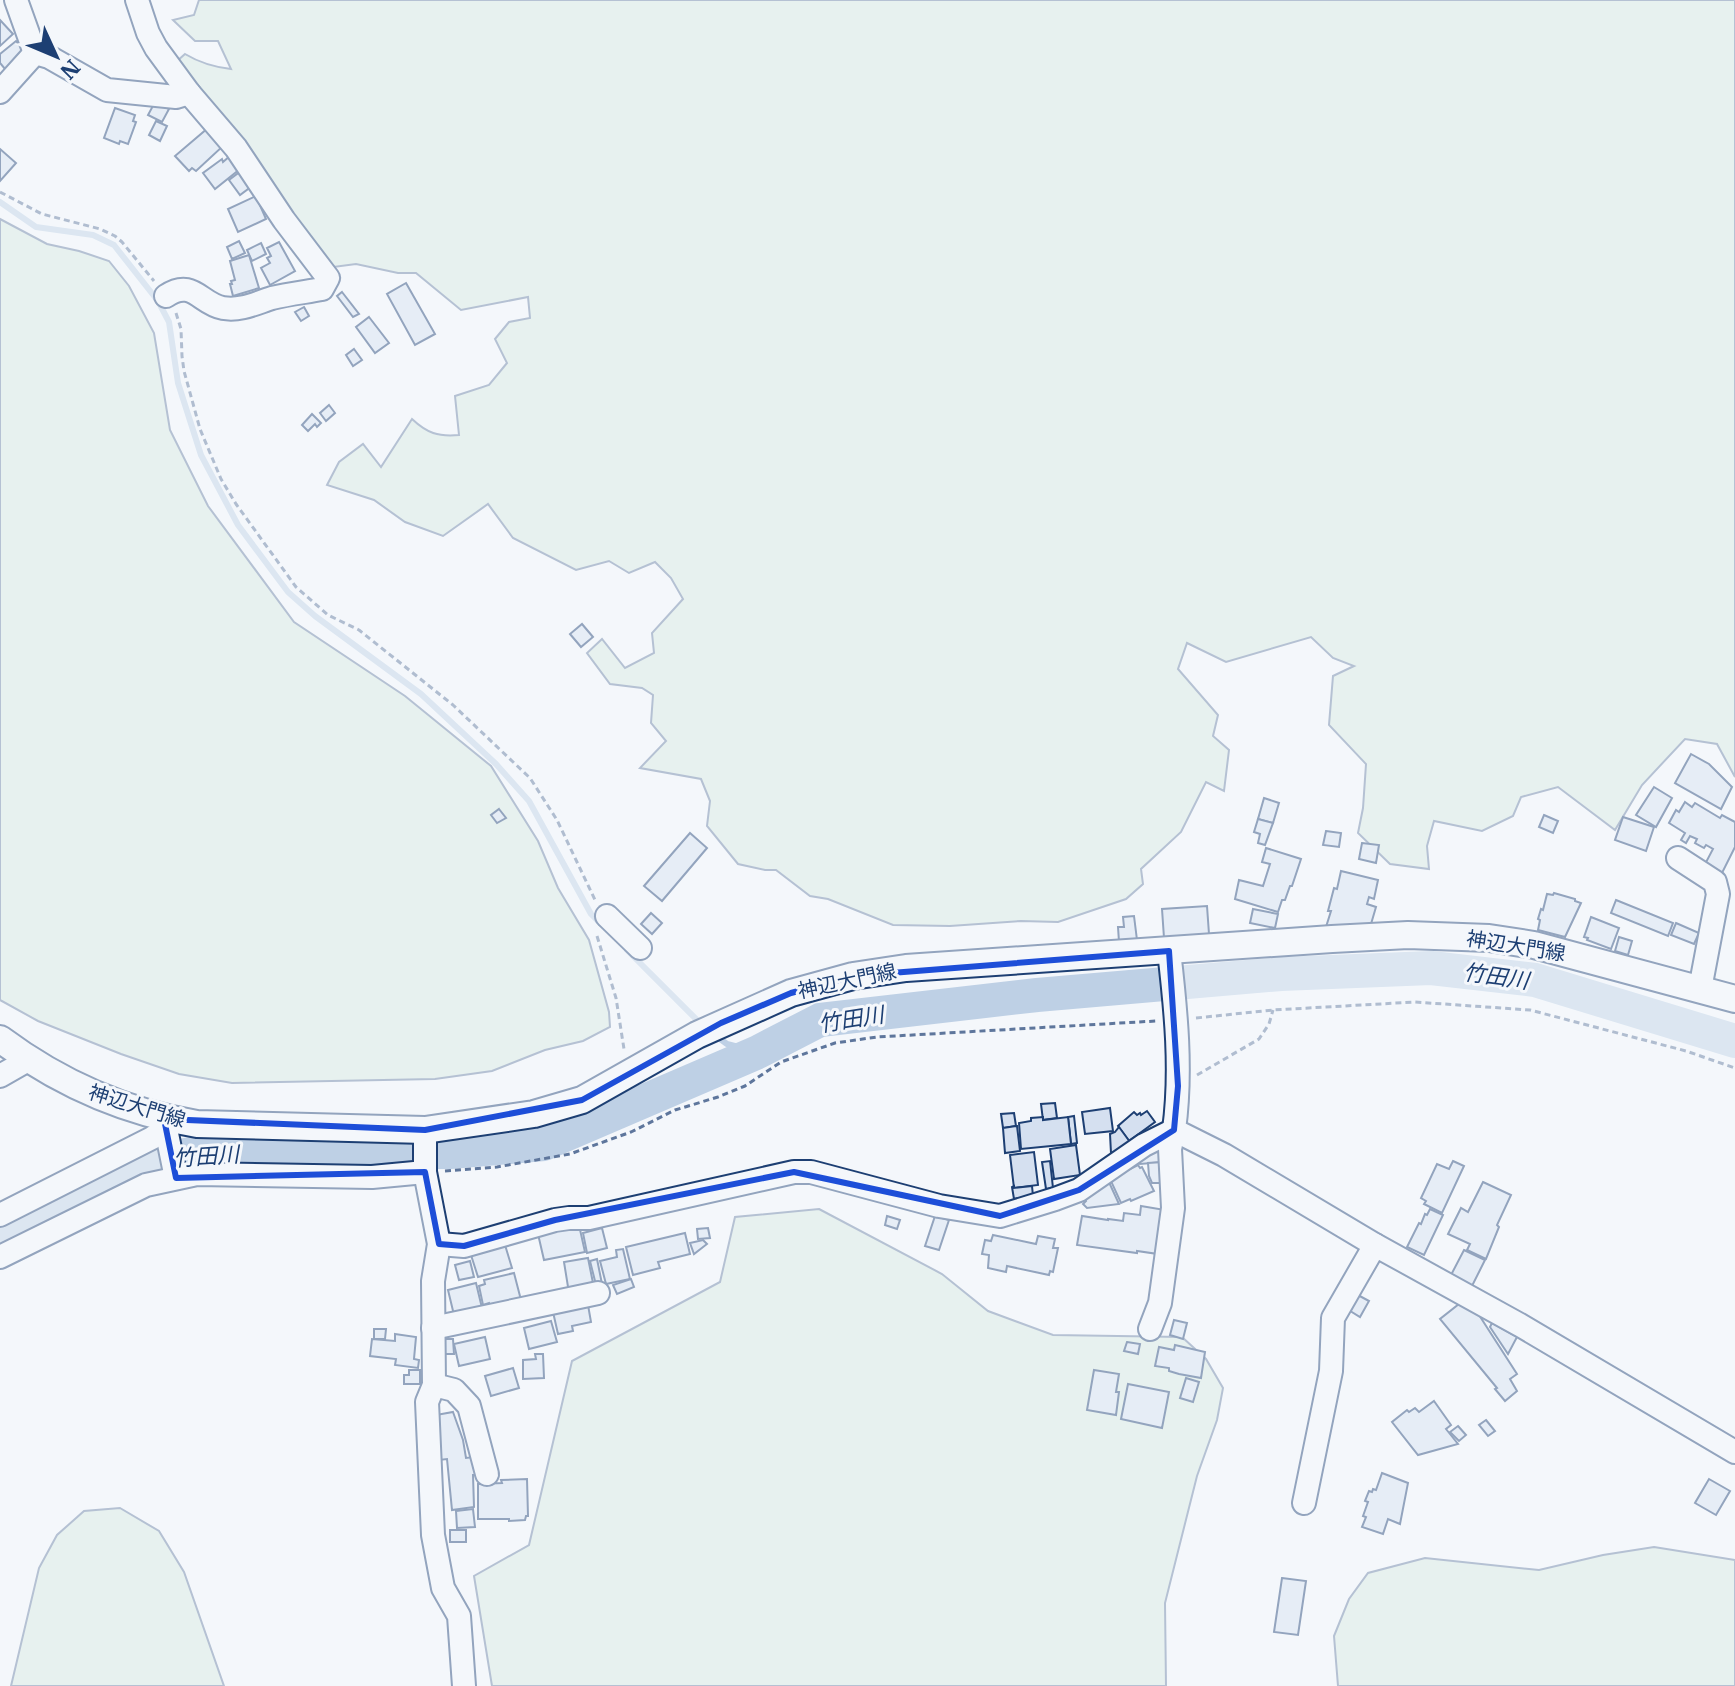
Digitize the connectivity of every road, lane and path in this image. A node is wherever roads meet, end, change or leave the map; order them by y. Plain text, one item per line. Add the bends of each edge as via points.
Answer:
1 (16, 0) edge
2 (137, 0) edge
3 (35, 53) junction
4 (0, 92) edge
5 (189, 93) junction
6 (0, 192) edge
7 (166, 296) junction
8 (1678, 858) dead end
9 (1727, 893) edge
10 (601, 922) junction
11 (640, 948) dead end
12 (1170, 958) junction
13 (1700, 989) junction
14 (1735, 999) edge
15 (1273, 1010) junction
16 (1176, 1017) junction
17 (0, 1039) edge
18 (28, 1060) junction
19 (1735, 1068) edge
20 (628, 1075) junction
21 (0, 1076) edge
22 (1178, 1086) junction
23 (165, 1129) junction
24 (1174, 1130) junction
25 (425, 1137) junction
26 (425, 1169) junction
27 (175, 1176) junction
28 (0, 1215) edge
29 (439, 1244) junction
30 (1375, 1245) junction
31 (0, 1257) edge
32 (598, 1293) dead end
33 (433, 1328) junction
34 (1150, 1329) dead end
35 (434, 1385) junction
36 (1735, 1452) edge
37 (487, 1474) dead end
38 (1304, 1503) dead end
39 (464, 1686) edge

1 - 3 street
2 - 5 street via 156,48
3 - 4 street
3 - 5 street via 107,90 176,97
5 - 7 street via 236,148 328,278 322,289 247,307 221,308 184,289
6 - 7 path via 42,214 115,236
7 - 10 path via 181,329 184,371 200,429 236,504 296,587 453,705 530,778 557,820
8 - 9 street
9 - 13 street
10 - 11 street
10 - 20 path
12 - 13 main road, 神辺大門線 via 1317,940 1489,938
12 - 16 street
12 - 20 main road, 神辺大門線 via 906,968 853,976 791,993 721,1023
13 - 14 main road, 神辺大門線
15 - 16 path
15 - 19 path via 1415,1002 1530,1010
15 - 22 path via 1259,1039
16 - 22 street
16 - 26 path via 835,1043 781,1062 745,1086 570,1154 497,1167
17 - 18 main road, 神辺大門線
18 - 21 street
18 - 23 main road, 神辺大門線
20 - 25 main road, 神辺大門線 via 582,1100
22 - 24 street
23 - 25 main road, 神辺大門線 via 197,1124
23 - 27 street
23 - 28 street
24 - 29 street via 1079,1190 1000,1216 794,1172 589,1218 555,1220 464,1246
24 - 30 street
24 - 34 street via 1173,1208 1160,1303
25 - 26 street
26 - 27 street via 372,1177
26 - 29 street
27 - 31 street via 146,1185
29 - 33 street
30 - 36 street
30 - 38 street via 1333,1318 1331,1371
32 - 33 street
33 - 35 street
35 - 37 street via 454,1390 469,1406
35 - 39 street via 427,1402 433,1535 443,1588 459,1616

